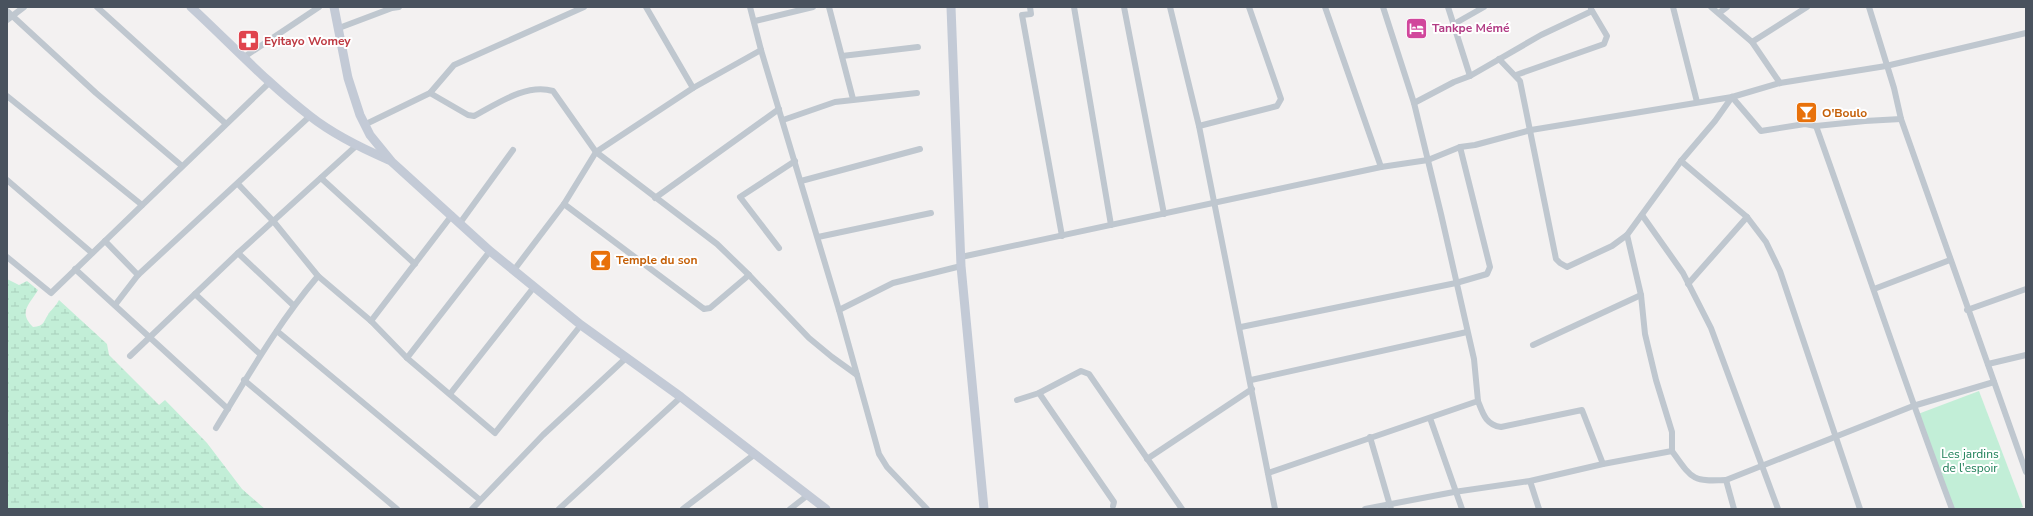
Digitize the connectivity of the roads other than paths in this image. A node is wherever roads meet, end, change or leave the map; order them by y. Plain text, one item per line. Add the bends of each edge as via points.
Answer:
1 (24, 7) edge
2 (96, 7) edge
3 (319, 7) edge
4 (334, 7) edge
5 (399, 7) edge
6 (584, 7) edge
7 (646, 7) edge
8 (750, 7) edge
9 (813, 7) edge
10 (829, 7) edge
11 (951, 7) edge
12 (1030, 7) edge
13 (1074, 7) edge
14 (1124, 7) edge
15 (1170, 7) edge
16 (1249, 7) edge
17 (1325, 7) edge
18 (1383, 7) edge
19 (1448, 7) edge
20 (1484, 7) edge
21 (1673, 7) edge
22 (1710, 7) edge
23 (1727, 7) edge
24 (1807, 7) edge
25 (1869, 7) edge
26 (192, 8) edge
27 (1591, 9) edge
28 (571, 10) edge
29 (7, 11) edge
30 (1719, 13) junction
31 (10, 18) edge
32 (755, 21) junction
33 (1454, 24) junction
34 (339, 28) junction
35 (2026, 33) edge
36 (1752, 42) junction
37 (918, 47) dead end
38 (761, 50) junction
39 (842, 56) junction
40 (244, 57) junction
41 (1499, 59) junction
42 (1886, 66) junction
43 (1516, 75) junction
44 (1470, 76) junction
45 (270, 82) junction
46 (1780, 83) junction
47 (693, 88) junction
48 (430, 93) junction
49 (917, 93) dead end
50 (7, 96) edge
51 (1732, 96) junction
52 (853, 99) junction
53 (1698, 102) junction
54 (1414, 103) junction
55 (779, 109) junction
56 (310, 116) junction
57 (1901, 119) junction
58 (783, 120) junction
59 (226, 124) junction
60 (364, 125) junction
61 (1199, 126) junction
62 (1816, 126) junction
63 (1531, 130) junction
64 (356, 146) junction
65 (1460, 147) junction
66 (920, 149) dead end
67 (513, 150) dead end
68 (596, 152) junction
69 (1428, 160) junction
70 (795, 161) junction
71 (1681, 161) junction
72 (392, 162) junction
73 (182, 166) junction
74 (1381, 167) junction
75 (321, 178) junction
76 (7, 180) edge
77 (801, 181) junction
78 (238, 184) junction
79 (655, 198) junction
80 (564, 204) junction
81 (1213, 204) junction
82 (142, 205) junction
83 (931, 212) dead end
84 (1164, 214) junction
85 (452, 215) junction
86 (1642, 215) junction
87 (1747, 217) junction
88 (274, 222) junction
89 (460, 223) junction
90 (1111, 225) junction
91 (1627, 235) junction
92 (1062, 236) junction
93 (818, 238) junction
94 (105, 241) junction
95 (779, 248) dead end
96 (490, 251) junction
97 (92, 253) junction
98 (238, 253) junction
99 (7, 257) edge
100 (1950, 260) junction
101 (961, 261) junction
102 (415, 264) junction
103 (75, 269) junction
104 (514, 270) junction
105 (138, 275) junction
106 (749, 275) junction
107 (318, 276) junction
108 (1456, 283) junction
109 (1688, 284) junction
110 (534, 287) junction
111 (1874, 289) junction
112 (2026, 289) edge
113 (195, 294) junction
114 (1641, 295) junction
115 (115, 305) junction
116 (293, 305) junction
117 (840, 310) junction
118 (1967, 310) junction
119 (371, 322) junction
120 (581, 325) junction
121 (1241, 327) junction
122 (276, 331) junction
123 (1467, 332) junction
124 (149, 337) junction
125 (1534, 345) dead end
126 (260, 354) junction
127 (2026, 355) edge
128 (130, 356) dead end
129 (407, 358) junction
130 (626, 358) junction
131 (1988, 364) junction
132 (857, 375) junction
133 (244, 380) junction
134 (1251, 380) junction
135 (1994, 382) junction
136 (1252, 389) junction
137 (1039, 393) junction
138 (450, 394) junction
139 (681, 397) junction
140 (1017, 400) dead end
141 (1478, 401) junction
142 (1913, 406) junction
143 (228, 408) junction
144 (1430, 418) junction
145 (216, 428) dead end
146 (1370, 437) junction
147 (1835, 437) junction
148 (1672, 451) junction
149 (755, 454) junction
150 (1147, 459) junction
151 (2024, 462) edge
152 (1603, 464) junction
153 (1763, 466) junction
154 (2026, 472) edge
155 (1268, 473) junction
156 (1726, 480) junction
157 (1530, 481) junction
158 (1454, 492) junction
159 (808, 495) junction
160 (480, 500) junction
161 (1113, 506) dead end
162 (1390, 506) edge
163 (397, 509) edge
164 (472, 509) edge
165 (559, 509) edge
166 (683, 509) edge
167 (790, 509) edge
168 (826, 509) edge
169 (927, 509) edge
170 (984, 509) edge
171 (1182, 509) edge
172 (1275, 509) edge
173 (1365, 509) edge
174 (1462, 509) edge
175 (1539, 509) edge
176 (1734, 509) edge
177 (1778, 509) edge
178 (1860, 509) edge
179 (1952, 509) edge

1 - 31 street
2 - 59 street
3 - 40 street
4 - 34 street
5 - 34 street
6 - 28 street
7 - 47 street
8 - 32 street
9 - 32 street
10 - 39 street
11 - 101 street
12 - 92 street via 1031,14 1022,15
13 - 90 street
14 - 84 street
15 - 61 street
16 - 61 street via 1281,99 1280,103 1277,106
17 - 74 street
18 - 54 street
19 - 33 street
20 - 33 street
21 - 53 street
22 - 30 street
23 - 30 street
24 - 36 street
25 - 42 street
26 - 40 street
27 - 41 street
27 - 43 street via 1607,36 1604,44
28 - 48 street via 454,65
29 - 31 street
30 - 36 street
31 - 73 street
32 - 38 street
33 - 44 street
34 - 60 street via 348,78
35 - 42 street
36 - 46 street
37 - 39 street
38 - 47 street
38 - 55 street
39 - 52 street
40 - 45 street
41 - 43 street
41 - 44 street
42 - 46 street
42 - 57 street
43 - 63 street via 1520,81
44 - 54 street
45 - 56 street
45 - 59 street
46 - 51 street
47 - 68 street
48 - 60 street
48 - 68 street via 474,116 516,94 542,88 553,91
49 - 52 street
50 - 82 street
51 - 53 street
51 - 62 street via 1761,132 1805,124
51 - 71 street via 1715,121
52 - 58 street via 827,104
53 - 63 street
54 - 69 street
55 - 58 street
55 - 79 street
56 - 64 street
56 - 78 street
57 - 62 street
57 - 100 street
58 - 70 street
59 - 73 street
60 - 72 street
61 - 81 street
62 - 111 street
63 - 65 street
63 - 91 street via 1556,259 1567,266 1573,264 1612,246
64 - 72 street
64 - 75 street
65 - 69 street
65 - 108 street via 1490,267 1487,274
66 - 77 street
67 - 89 street
68 - 79 street
68 - 80 street
69 - 74 street
69 - 108 street
70 - 77 street
70 - 95 street via 740,197
71 - 86 street
71 - 87 street
72 - 85 street
73 - 82 street
74 - 81 street
75 - 88 street
75 - 102 street
76 - 97 street
77 - 93 street
78 - 88 street
78 - 105 street
79 - 106 street via 717,244
80 - 104 street
80 - 106 street via 704,308 710,308
81 - 84 street
81 - 121 street
82 - 94 street
83 - 93 street
84 - 90 street
85 - 89 street
85 - 102 street
86 - 91 street
86 - 109 street
87 - 109 street
87 - 147 street via 1766,242 1780,272
88 - 98 street
88 - 107 street
89 - 96 street
90 - 92 street
91 - 114 street
92 - 101 street
93 - 117 street
94 - 97 street
94 - 105 street
96 - 104 street
96 - 129 street
97 - 103 street
98 - 113 street
98 - 116 street
99 - 103 street via 50,293
100 - 111 street
100 - 118 street
101 - 117 street via 893,284
101 - 170 street
102 - 119 street
103 - 115 street
104 - 110 street
105 - 115 street
106 - 132 street via 809,338
107 - 116 street
107 - 119 street
108 - 121 street
108 - 123 street
109 - 153 street via 1711,328
110 - 120 street
110 - 138 street
111 - 142 street
112 - 118 street
113 - 124 street
113 - 126 street
114 - 125 street
114 - 148 street via 1645,334 1672,432
115 - 124 street
116 - 122 street
117 - 132 street
118 - 131 street
119 - 129 street
120 - 130 street
120 - 138 street via 495,433
121 - 134 street
122 - 126 street
122 - 160 street
123 - 134 street
123 - 141 street via 1474,359
124 - 128 street
124 - 143 street
126 - 133 street
127 - 131 street
129 - 138 street
130 - 139 street
130 - 160 street via 543,435
131 - 135 street
132 - 169 street via 882,461
133 - 143 street
133 - 163 street
134 - 136 street
135 - 142 street
135 - 151 street
136 - 150 street
136 - 155 street
137 - 140 street
137 - 150 street via 1081,371 1090,374
137 - 161 street via 1114,502
139 - 149 street
139 - 165 street
141 - 144 street
141 - 152 street via 1490,424 1501,427 1582,410
142 - 147 street
142 - 179 street
143 - 145 street
144 - 146 street
144 - 158 street
146 - 155 street
146 - 162 street
147 - 153 street
147 - 178 street
148 - 152 street
148 - 156 street via 1691,475 1702,481
149 - 159 street
149 - 166 street
150 - 171 street
151 - 154 street
152 - 157 street
153 - 156 street
153 - 177 street
155 - 172 street
156 - 176 street
157 - 158 street
157 - 175 street
158 - 162 street
158 - 174 street
159 - 167 street
159 - 168 street
160 - 164 street
162 - 173 street

